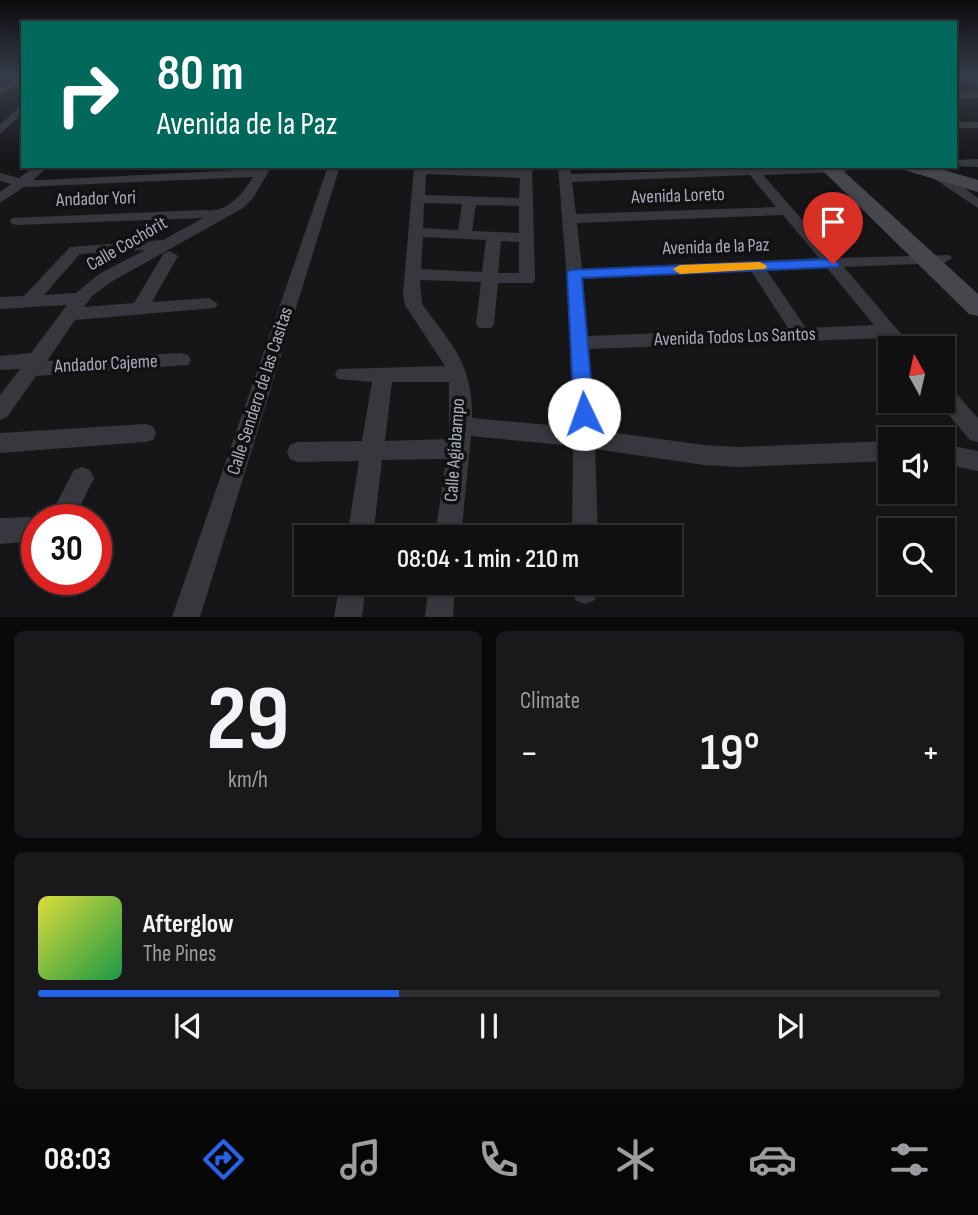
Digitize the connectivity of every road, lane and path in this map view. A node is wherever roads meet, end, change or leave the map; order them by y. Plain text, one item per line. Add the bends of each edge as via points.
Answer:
1 (21, 109) edge
2 (957, 125) edge
3 (978, 125) edge
4 (4, 127) edge
5 (978, 163) edge
6 (957, 164) edge
7 (40, 168) edge
8 (117, 168) edge
9 (333, 168) edge
10 (420, 168) edge
11 (819, 168) edge
12 (836, 168) edge
13 (934, 168) edge
14 (476, 169) edge
15 (264, 170) edge
16 (526, 170) edge
17 (188, 172) edge
18 (565, 172) edge
19 (754, 172) junction
20 (0, 177) edge
21 (978, 180) edge
22 (103, 181) junction
23 (21, 183) junction
24 (978, 186) edge
25 (0, 199) edge
26 (418, 199) junction
27 (470, 201) junction
28 (526, 202) junction
29 (978, 204) edge
30 (788, 211) junction
31 (219, 217) junction
32 (569, 219) junction
33 (16, 221) dead end
34 (416, 232) junction
35 (464, 235) junction
36 (494, 237) junction
37 (527, 238) junction
38 (168, 250) junction
39 (935, 259) junction
40 (833, 264) junction
41 (756, 266) junction
42 (412, 274) junction
43 (575, 274) junction
44 (490, 278) junction
45 (978, 289) edge
46 (28, 302) junction
47 (0, 303) edge
48 (209, 304) dead end
49 (74, 307) junction
50 (978, 307) edge
51 (139, 309) junction
52 (485, 324) dead end
53 (889, 331) junction
54 (801, 334) junction
55 (893, 336) edge
56 (581, 343) junction
57 (181, 360) dead end
58 (0, 363) edge
59 (34, 364) junction
60 (345, 374) dead end
61 (383, 374) junction
62 (458, 374) junction
63 (956, 408) edge
64 (0, 411) edge
65 (460, 426) junction
66 (145, 433) dead end
67 (978, 433) edge
68 (585, 438) junction
69 (0, 443) edge
70 (457, 449) junction
71 (372, 451) junction
72 (298, 452) dead end
73 (878, 452) edge
74 (955, 456) edge
75 (978, 461) edge
76 (82, 478) dead end
77 (68, 504) edge
78 (362, 525) edge
79 (449, 525) edge
80 (585, 525) edge
81 (21, 531) edge
82 (1, 533) edge
83 (351, 595) edge
84 (441, 595) edge
85 (186, 617) edge
86 (348, 617) edge
87 (439, 617) edge

1 - 4 street
2 - 3 street
5 - 6 street
7 - 23 street
8 - 22 street
9 - 85 street, Calle Sendero de las Casitas
10 - 14 street
10 - 26 street, Calle Agiabampo
11 - 19 street
12 - 39 street
13 - 21 street
13 - 24 street
13 - 29 street
14 - 16 street
15 - 17 street
15 - 31 street, Calle Cochórit via 244,201
16 - 28 street
17 - 22 street
18 - 19 street
18 - 32 street
19 - 30 street
20 - 23 street
22 - 23 street
23 - 25 street
26 - 27 street
26 - 34 street, Calle Agiabampo
27 - 28 street
27 - 35 street
28 - 37 street
30 - 32 street, Avenida Loreto
30 - 40 street
31 - 33 street, Andador Yori
31 - 38 street, Calle Cochórit
32 - 43 street
34 - 35 street
34 - 42 street, Calle Agiabampo
35 - 36 street
36 - 37 street
36 - 44 street
37 - 44 street via 527,279
38 - 46 street via 75,250
38 - 49 street, Calle Cochórit via 105,278
38 - 51 street
39 - 40 street, Avenida de la Paz
39 - 45 street
39 - 50 street
40 - 41 street, Avenida de la Paz
40 - 53 street
41 - 43 street, Avenida de la Paz
41 - 54 street
42 - 44 street
42 - 62 street, Calle Agiabampo via 414,305
43 - 56 street
44 - 52 street
46 - 47 street
46 - 49 street
48 - 51 street
49 - 51 street
49 - 59 street, Calle Cochórit
53 - 54 street, Avenida Todos Los Santos
53 - 55 street
54 - 56 street, Avenida Todos Los Santos
56 - 68 street
57 - 59 street, Andador Cajeme
58 - 59 street, Andador Cajeme
59 - 64 street, Calle Cochórit
60 - 61 street
61 - 62 street
61 - 71 street
62 - 65 street, Calle Agiabampo
63 - 67 street
65 - 68 street
65 - 70 street, Calle Agiabampo
66 - 69 street
68 - 73 street via 738,457
68 - 80 street
70 - 71 street
70 - 79 street, Calle Agiabampo
71 - 72 street
71 - 78 street
74 - 75 street
76 - 77 street
81 - 82 street
83 - 86 street
84 - 87 street

